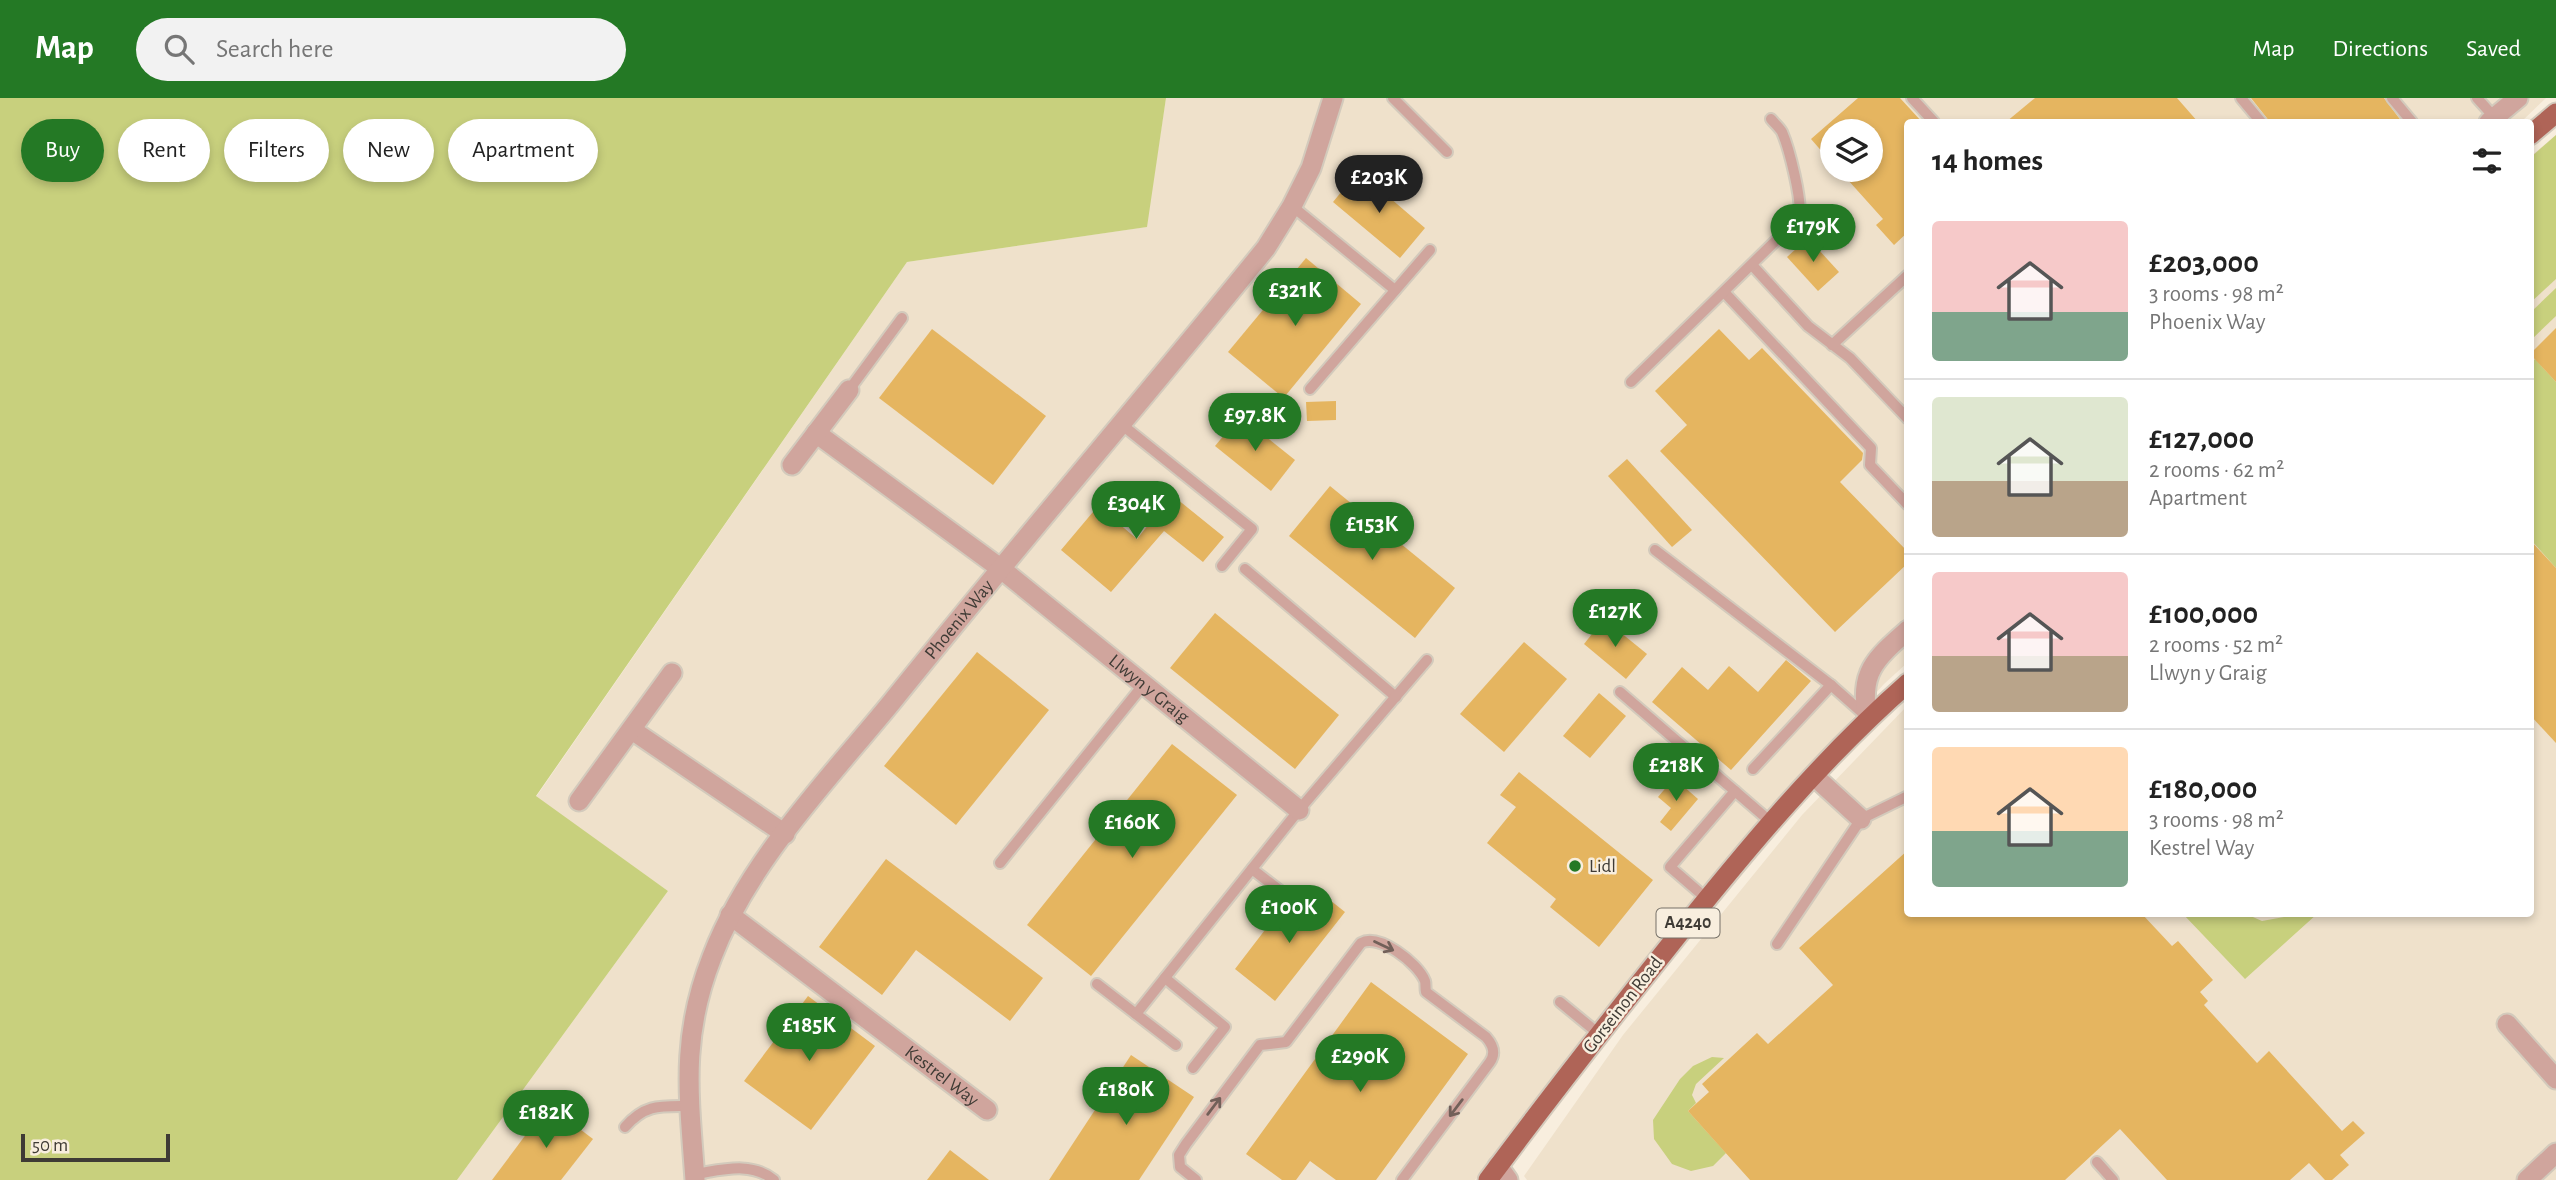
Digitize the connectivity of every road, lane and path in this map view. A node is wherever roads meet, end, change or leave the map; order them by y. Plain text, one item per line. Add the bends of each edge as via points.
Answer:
1 (1333, 98) edge
2 (1393, 98) edge
3 (1912, 98) edge
4 (2241, 98) edge
5 (2392, 98) edge
6 (2477, 98) edge
7 (2518, 98) edge
8 (2556, 114) edge
9 (1771, 119) dead end
10 (1931, 119) edge
11 (2258, 119) edge
12 (2410, 119) edge
13 (2491, 119) edge
14 (2493, 119) edge
15 (2534, 132) edge
16 (1447, 152) dead end
17 (1292, 206) junction
18 (1430, 250) dead end
19 (1752, 265) junction
20 (1904, 279) edge
21 (1395, 290) junction
22 (1724, 292) junction
23 (902, 318) dead end
24 (1832, 345) junction
25 (1631, 382) dead end
26 (1310, 389) dead end
27 (849, 390) joint
28 (1904, 415) edge
29 (1121, 424) junction
30 (816, 433) junction
31 (792, 465) dead end
32 (1904, 501) edge
33 (1655, 550) dead end
34 (1222, 566) dead end
35 (1000, 568) junction
36 (1245, 569) dead end
37 (1904, 634) edge
38 (1427, 660) dead end
39 (672, 673) dead end
40 (1144, 684) junction
41 (1831, 685) junction
42 (1904, 686) edge
43 (1620, 692) dead end
44 (1396, 697) junction
45 (1868, 718) junction
46 (632, 730) junction
47 (1754, 769) dead end
48 (1814, 776) junction
49 (1735, 791) junction
50 (1904, 798) edge
51 (579, 801) dead end
52 (1299, 810) junction
53 (1861, 819) junction
54 (1772, 823) junction
55 (785, 834) junction
56 (1000, 863) dead end
57 (1252, 869) junction
58 (1707, 899) junction
59 (1296, 903) dead end
60 (730, 915) junction
61 (1777, 944) dead end
62 (1165, 978) junction
63 (1097, 984) dead end
64 (1560, 1002) dead end
65 (1136, 1014) junction
66 (2507, 1024) dead end
67 (1599, 1034) junction
68 (1176, 1045) dead end
69 (1193, 1068) dead end
70 (2556, 1079) edge
71 (689, 1105) junction
72 (987, 1110) dead end
73 (625, 1127) dead end
74 (2556, 1153) edge
75 (2097, 1162) dead end
76 (1498, 1175) edge
77 (695, 1177) edge
78 (774, 1180) edge
79 (1196, 1180) edge
80 (1402, 1180) edge
81 (2113, 1180) edge
82 (2527, 1180) edge

1 - 17 street, Phoenix Way via 1311,168
2 - 16 lane
3 - 10 lane
4 - 11 lane
5 - 12 lane
6 - 13 lane
7 - 14 street
8 - 15 main road
9 - 19 lane via 1781,130 1801,211
17 - 21 lane
17 - 29 street, Phoenix Way via 1266,248
18 - 21 lane
19 - 22 lane
19 - 24 lane via 1808,326
20 - 24 lane
21 - 26 lane
22 - 25 lane
22 - 32 lane via 1871,448 1870,465
23 - 27 lane
24 - 28 lane
27 - 30 street
29 - 34 lane via 1252,529
29 - 35 street, Phoenix Way
30 - 31 street
30 - 35 street, Llwyn y Graig
33 - 41 lane
35 - 40 street, Llwyn y Graig
35 - 55 street, Phoenix Way
36 - 44 lane
37 - 45 street via 1870,670 1865,694
38 - 44 lane
39 - 46 street
40 - 52 street, Llwyn y Graig
40 - 56 lane
41 - 45 lane
41 - 47 lane
42 - 45 main road, Gorseinon Road / A4240
43 - 49 lane
44 - 52 lane
45 - 48 main road, Gorseinon Road / A4240
46 - 51 street
46 - 55 street
48 - 53 street
48 - 54 main road, Gorseinon Road / A4240
49 - 54 lane
49 - 58 lane via 1670,867
50 - 53 lane
52 - 57 lane
53 - 61 lane
54 - 58 main road, Gorseinon Road / A4240
55 - 60 street, Phoenix Way
57 - 59 lane
57 - 62 lane
58 - 67 main road, Gorseinon Road / A4240
60 - 71 street, Phoenix Way via 711,958 692,1023
60 - 72 street, Kestrel Way
62 - 65 lane
62 - 69 lane via 1225,1027
63 - 65 lane
64 - 67 lane
65 - 68 lane
66 - 70 street
67 - 76 main road, Gorseinon Road / A4240
71 - 73 lane via 650,1108
71 - 77 street, Phoenix Way
74 - 82 street
75 - 81 lane
77 - 78 lane via 749,1168
79 -> 80 lane via 1180,1167 1179,1155 1186,1144 1260,1045 1286,1042 1367,940 1382,942 1407,960 1425,981 1426,992 1486,1037 1494,1052

